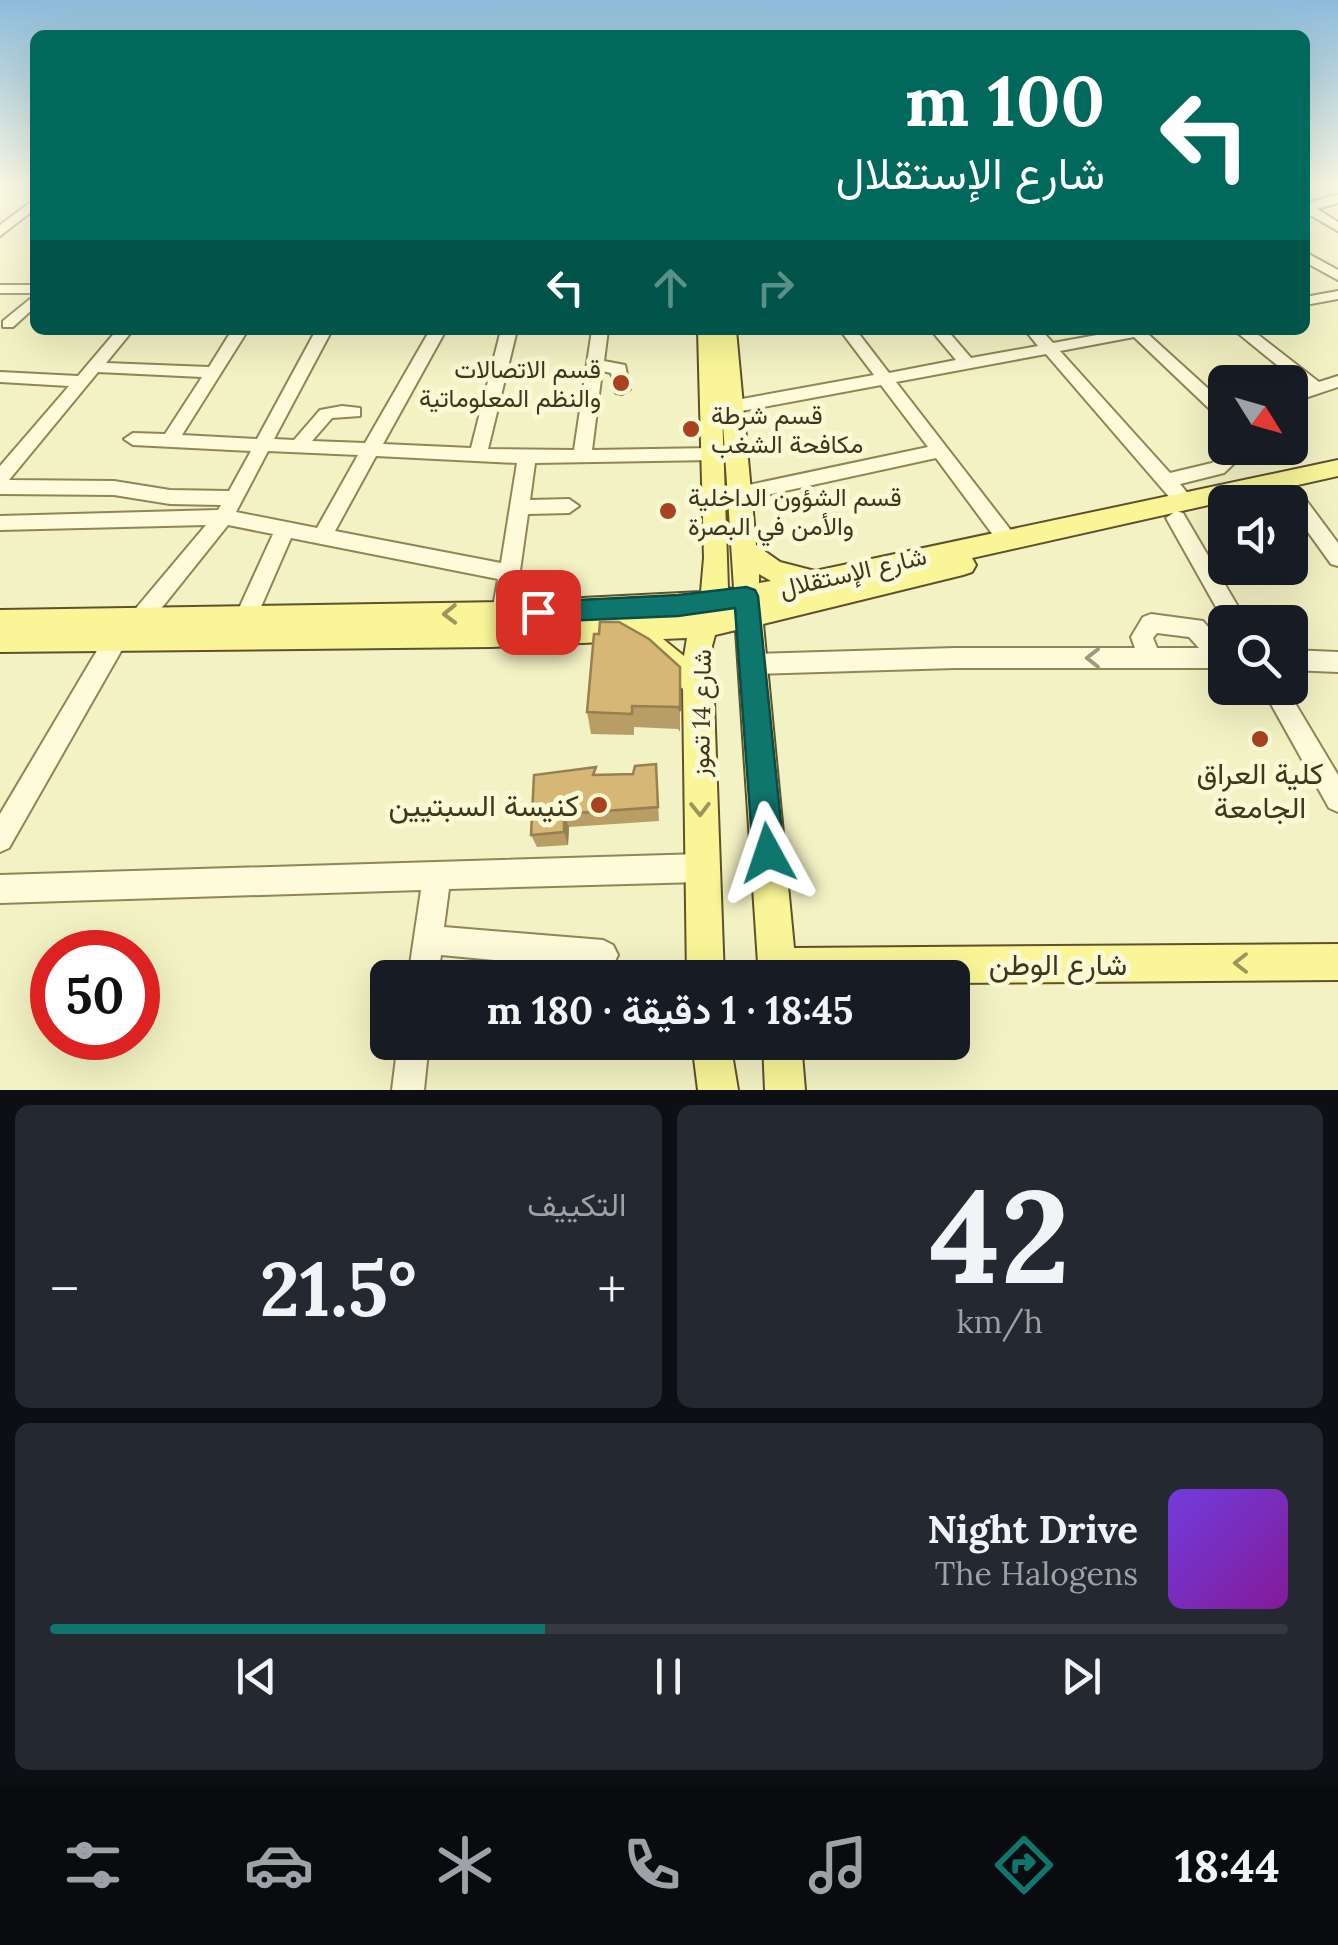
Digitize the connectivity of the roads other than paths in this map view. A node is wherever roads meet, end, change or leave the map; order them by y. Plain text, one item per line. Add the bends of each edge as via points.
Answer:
1 (1310, 259) edge
2 (1338, 276) edge
3 (0, 288) edge
4 (30, 289) edge
5 (1338, 295) edge
6 (1310, 301) edge
7 (30, 304) edge
8 (8, 324) dead end
9 (120, 335) edge
10 (237, 335) edge
11 (321, 335) edge
12 (435, 335) edge
13 (508, 335) edge
14 (599, 335) edge
15 (708, 335) edge
16 (726, 335) edge
17 (852, 335) edge
18 (943, 335) edge
19 (1037, 335) edge
20 (1119, 335) edge
21 (1145, 335) edge
22 (1248, 335) edge
23 (1049, 348) junction
24 (967, 364) junction
25 (596, 365) junction
26 (211, 372) junction
27 (87, 374) junction
28 (0, 377) edge
29 (884, 378) junction
30 (1338, 381) edge
31 (1316, 388) junction
32 (622, 389) dead end
33 (1308, 391) edge
34 (1208, 397) edge
35 (732, 407) junction
36 (354, 412) dead end
37 (133, 439) dead end
38 (169, 442) junction
39 (261, 445) junction
40 (299, 446) junction
41 (370, 448) junction
42 (940, 451) junction
43 (714, 454) junction
44 (478, 455) junction
45 (527, 457) junction
46 (582, 457) junction
47 (1221, 465) edge
48 (1338, 468) edge
49 (0, 478) edge
50 (0, 486) edge
51 (1338, 486) edge
52 (1308, 493) edge
53 (739, 494) junction
54 (234, 498) junction
55 (1176, 500) junction
56 (569, 506) dead end
57 (1208, 506) edge
58 (520, 507) junction
59 (1308, 517) edge
60 (224, 518) junction
61 (0, 522) edge
62 (285, 528) junction
63 (324, 534) junction
64 (1006, 538) junction
65 (744, 550) junction
66 (1338, 558) edge
67 (510, 573) junction
68 (818, 588) junction
69 (1228, 605) edge
70 (747, 606) junction
71 (503, 613) junction
72 (710, 613) junction
73 (246, 618) junction
74 (140, 619) junction
75 (0, 622) edge
76 (626, 630) junction
77 (116, 639) junction
78 (0, 640) edge
79 (1208, 642) edge
80 (1150, 658) junction
81 (1208, 658) edge
82 (1308, 661) edge
83 (1338, 662) edge
84 (752, 664) junction
85 (697, 684) junction
86 (1284, 705) edge
87 (1338, 799) edge
88 (4, 827) edge
89 (701, 868) junction
90 (436, 876) junction
91 (0, 889) edge
92 (428, 940) junction
93 (603, 955) dead end
94 (425, 960) edge
95 (705, 960) edge
96 (777, 960) edge
97 (1338, 962) edge
98 (970, 969) edge
99 (412, 1060) edge
100 (714, 1060) edge
101 (783, 1060) edge
102 (408, 1090) edge
103 (718, 1090) edge
104 (785, 1090) edge

1 - 2 street
3 - 4 street
5 - 6 street
7 - 8 street
9 - 27 street
10 - 26 street
11 - 39 street
12 - 41 street
13 - 44 street
14 - 25 street
15 - 43 main road, شارع 14 تموز
16 - 35 main road, شارع 14 تموز
17 - 29 street
18 - 24 street
19 - 23 street
20 - 23 street
21 - 34 street
22 - 31 street
23 - 24 street
23 - 55 street
24 - 29 street
25 - 32 street via 619,370
25 - 46 street
26 - 27 street
26 - 38 street
27 - 28 street
27 - 49 street
29 - 35 street
29 - 42 street
30 - 31 street
31 - 33 street
35 - 53 main road, شارع 14 تموز
36 - 40 street via 329,410
37 - 38 street
38 - 39 street
39 - 40 street
39 - 54 street
40 - 41 street
41 - 44 street
41 - 63 street
42 - 53 street
42 - 64 street
43 - 46 street
43 - 72 main road, شارع 14 تموز
44 - 45 street
45 - 46 street
45 - 58 street
47 - 55 street
48 - 55 main road, شارع الإستقلال
50 - 54 street
51 - 52 main road
53 - 65 main road, شارع 14 تموز
54 - 60 street
55 - 57 main road, شارع الإستقلال
55 - 64 main road, شارع الإستقلال
55 - 68 main road, شارع الإستقلال
55 - 69 street
56 - 58 street
58 - 67 street
59 - 66 street
60 - 61 street
60 - 62 street
60 - 74 street
62 - 63 street
62 - 73 street
63 - 67 street
64 - 68 main road, شارع الإستقلال
65 - 68 main road
65 - 70 main road, شارع 14 تموز
67 - 71 street
68 - 70 main road, شارع الإستقلال
68 - 84 main road via 779,621
70 - 72 main road, شارع الإستقلال
70 - 84 main road, شارع 14 تموز
71 - 72 main road, شارع الإستقلال
71 -> 73 main road, شارع الإستقلال
72 - 76 main road, شارع الإستقلال
72 - 85 main road, شارع 14 تموز via 698,646
73 - 74 main road, شارع الإستقلال
74 - 75 main road, شارع الإستقلال
76 - 77 main road, شارع الإستقلال
76 - 85 main road via 662,651
77 - 78 main road, شارع الإستقلال
77 - 88 street
79 - 80 street via 1195,628 1152,623 1142,637
80 - 81 street
80 -> 84 street
82 - 83 street
84 - 96 main road, شارع 14 تموز
85 -> 89 main road, شارع 14 تموز
86 - 87 street
89 - 90 street
89 - 95 main road, شارع 14 تموز
90 - 91 street
90 - 92 street
92 - 93 street
92 - 94 street
97 -> 98 main road, شارع الوطن
99 - 102 street
100 - 103 main road
101 - 104 main road

